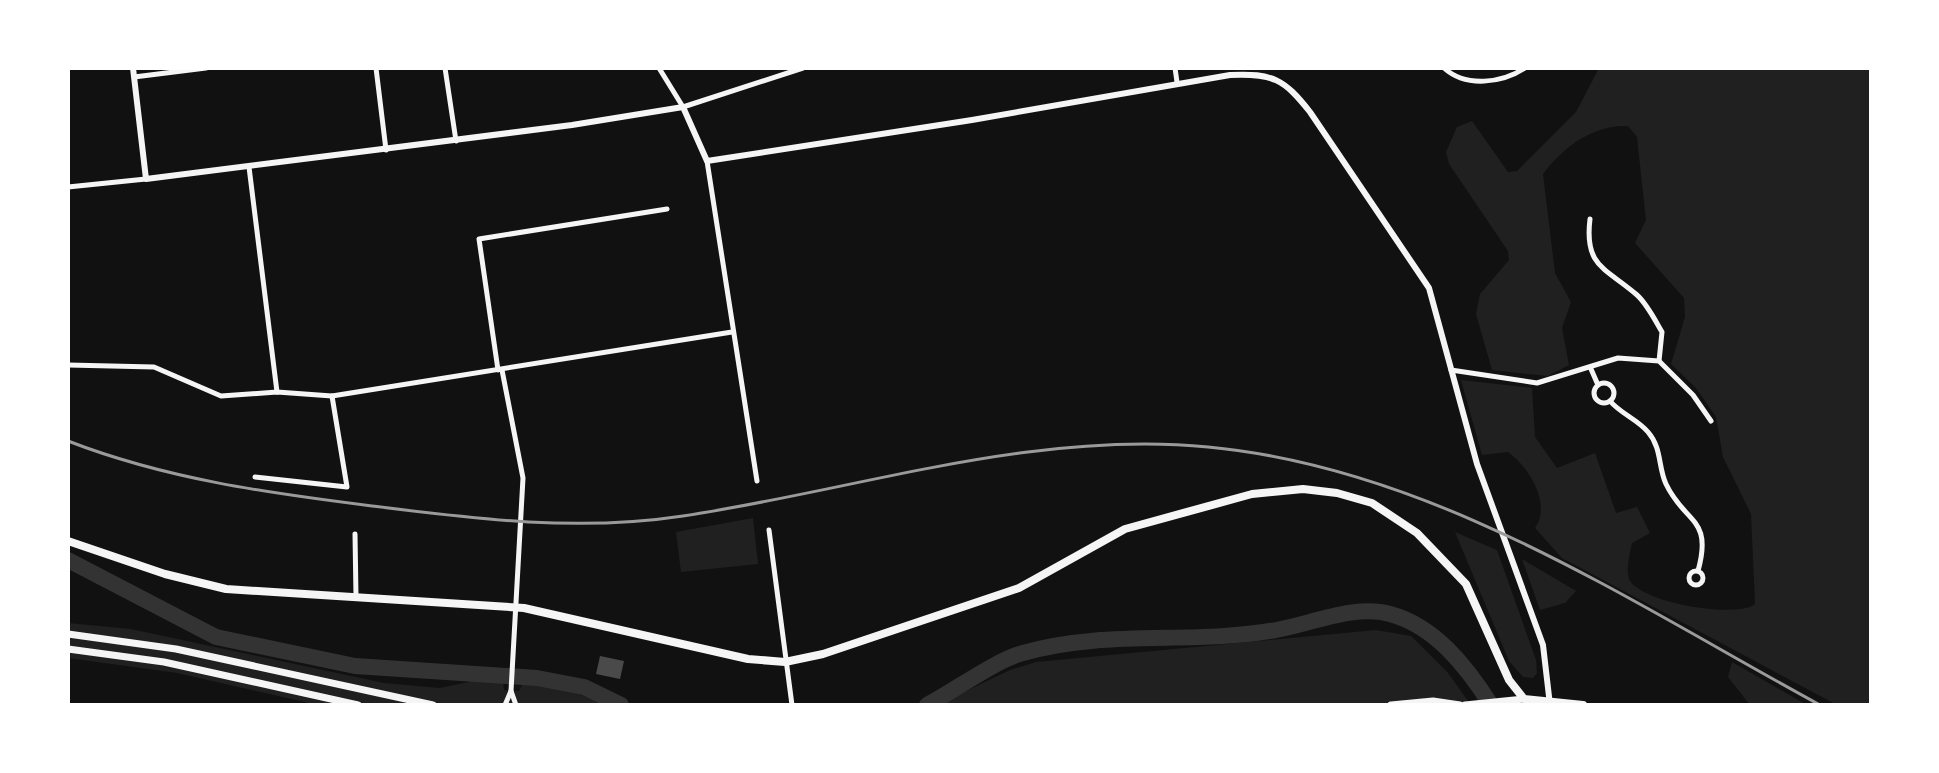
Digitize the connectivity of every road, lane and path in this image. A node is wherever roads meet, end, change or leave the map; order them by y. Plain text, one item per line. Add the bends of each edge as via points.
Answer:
1 (133, 68) edge
2 (206, 68) edge
3 (376, 68) edge
4 (445, 68) edge
5 (659, 68) edge
6 (803, 68) edge
7 (1175, 68) edge
8 (1444, 68) edge
9 (1525, 68) edge
10 (134, 77) junction
11 (1177, 82) junction
12 (683, 107) junction
13 (456, 141) junction
14 (386, 150) junction
15 (707, 161) junction
16 (249, 167) junction
17 (146, 179) junction
18 (68, 187) edge
19 (667, 209) dead end
20 (1590, 219) dead end
21 (732, 332) junction
22 (1659, 361) junction
23 (68, 365) edge
24 (1591, 369) junction
25 (500, 370) junction
26 (1450, 370) junction
27 (1598, 385) junction
28 (277, 392) junction
29 (332, 396) junction
30 (1610, 401) junction
31 (1711, 421) dead end
32 (255, 477) dead end
33 (757, 481) dead end
34 (769, 530) dead end
35 (355, 534) dead end
36 (68, 541) edge
37 (1698, 571) dead end
38 (356, 598) junction
39 (515, 607) junction
40 (68, 634) edge
41 (68, 649) edge
42 (785, 662) junction
43 (511, 691) junction
44 (1524, 699) junction
45 (1550, 703) edge
46 (358, 705) edge
47 (433, 705) edge
48 (505, 705) edge
49 (516, 705) edge
50 (792, 705) edge
51 (1391, 705) edge
52 (1464, 705) edge
53 (1583, 705) edge

1 - 10 street
2 - 10 street
3 - 14 street
4 - 13 street
5 - 12 street
6 - 12 street
7 - 11 street
8 - 9 street via 1469,80 1493,81
10 - 17 street
11 - 15 street
11 - 26 street via 1259,74 1292,90 1423,276
12 - 13 street
12 - 15 street
13 - 14 street
14 - 16 street
15 - 21 street
16 - 17 street
16 - 28 street
17 - 18 street
19 - 25 street via 479,239
20 - 22 street via 1593,258 1639,296 1662,332
21 - 25 street
21 - 33 street
22 - 24 street via 1618,358
22 - 31 street
23 - 28 street via 154,367 221,396
24 - 26 street via 1537,383
24 - 27 street
25 - 29 street
25 - 39 street via 523,478
26 - 45 street via 1543,645
27 - 30 street via 1612,389
27 - 30 street via 1596,399
28 - 29 street
29 - 32 street via 347,487
30 - 37 street via 1647,431 1666,485 1700,526 1704,547
34 - 42 street
35 - 38 street
36 - 38 highway via 226,589
38 - 39 highway
39 - 42 highway via 748,659
39 - 43 street
40 - 47 main road via 176,649
41 - 46 main road via 164,662
42 - 44 highway via 1019,588 1125,529 1252,494 1303,489 1372,503 1417,533 1466,584 1509,680
42 - 50 street
43 - 48 street
43 - 49 street
44 - 45 highway
44 - 52 main road
45 - 53 highway
51 - 52 main road

